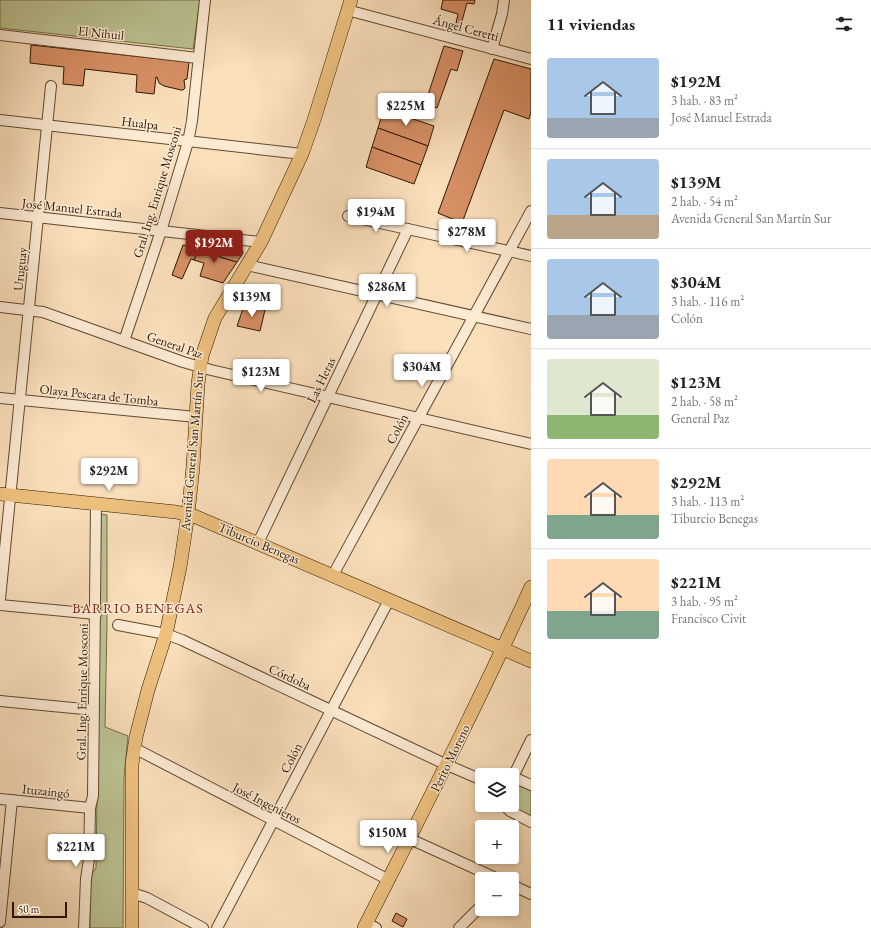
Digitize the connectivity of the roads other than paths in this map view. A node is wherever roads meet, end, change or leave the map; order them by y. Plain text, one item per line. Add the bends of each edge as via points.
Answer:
1 (205, 0) edge
2 (504, 0) edge
3 (349, 5) edge
4 (0, 35) edge
5 (492, 49) junction
6 (198, 58) junction
7 (531, 59) edge
8 (51, 86) dead end
9 (0, 120) edge
10 (47, 126) junction
11 (188, 142) junction
12 (302, 154) junction
13 (531, 211) edge
14 (0, 213) edge
15 (348, 216) dead end
16 (38, 217) junction
17 (408, 229) junction
18 (161, 231) junction
19 (261, 242) junction
20 (509, 251) junction
21 (531, 256) edge
22 (247, 265) junction
23 (376, 294) junction
24 (0, 307) edge
25 (29, 310) junction
26 (474, 317) junction
27 (531, 330) edge
28 (124, 341) junction
29 (199, 367) junction
30 (328, 397) junction
31 (0, 398) edge
32 (20, 400) junction
33 (196, 418) junction
34 (418, 418) junction
35 (531, 444) edge
36 (5, 494) edge
37 (96, 504) junction
38 (188, 514) junction
39 (258, 543) junction
40 (332, 576) junction
41 (531, 587) edge
42 (0, 598) edge
43 (389, 600) junction
44 (0, 605) edge
45 (96, 614) junction
46 (118, 625) dead end
47 (166, 634) junction
48 (503, 649) junction
49 (531, 661) edge
50 (0, 700) edge
51 (94, 710) junction
52 (331, 710) junction
53 (531, 740) edge
54 (134, 748) junction
55 (447, 765) junction
56 (517, 768) edge
57 (475, 777) edge
58 (519, 781) edge
59 (531, 785) edge
60 (0, 799) edge
61 (12, 800) junction
62 (90, 808) junction
63 (510, 812) edge
64 (274, 820) junction
65 (531, 822) edge
66 (410, 838) junction
67 (2, 872) edge
68 (483, 872) edge
69 (389, 880) junction
70 (519, 889) edge
71 (132, 893) junction
72 (531, 894) edge
73 (475, 912) edge
74 (0, 922) edge
75 (369, 926) edge
76 (84, 928) edge
77 (132, 928) edge
78 (204, 928) edge
79 (217, 928) edge
80 (459, 928) edge

1 - 6 street, Gral. Ing. Enrique Mosconi
2 - 5 street
3 - 5 street, Ángel Ceretti
3 - 12 main road, Avenida General San Martín Sur
4 - 6 street, El Nihuil
5 - 7 street, Ángel Ceretti
6 - 11 street, Gral. Ing. Enrique Mosconi
8 - 10 street, Uruguay
9 - 10 street, Hualpa
10 - 11 street, Hualpa
10 - 16 street, Uruguay
11 - 12 street, Hualpa
11 - 18 street, Gral. Ing. Enrique Mosconi
12 - 19 main road, Avenida General San Martín Sur
13 - 20 street, Colón
14 - 16 street, José Manuel Estrada
15 - 17 street
16 - 18 street, José Manuel Estrada
16 - 25 street, Uruguay
17 - 20 street
17 - 23 street, Las Heras
18 - 19 street, José Manuel Estrada
18 - 28 street, Gral. Ing. Enrique Mosconi
19 - 22 main road, Avenida General San Martín Sur
20 - 21 street
20 - 26 street, Colón
22 - 23 street
22 - 29 main road, Avenida General San Martín Sur via 215,318
23 - 26 street
23 - 30 street, Las Heras
24 - 25 street, General Paz
25 - 28 street, General Paz via 43,312
25 - 32 street, Uruguay
26 - 27 street
26 - 34 street, Colón
28 - 29 street, General Paz
29 - 30 street, General Paz
29 - 33 main road, Avenida General San Martín Sur
30 - 34 street, General Paz
30 - 39 street, Las Heras
31 - 32 street, Olaya Pescara de Tomba
32 - 33 street, Olaya Pescara de Tomba
32 - 36 street, Uruguay
33 - 38 main road, Avenida General San Martín Sur
34 - 35 street, General Paz
34 - 40 street, Colón
36 - 37 main road, Tiburcio Benegas
36 - 42 street, Uruguay
37 - 38 main road, Tiburcio Benegas
37 - 45 street, Gral. Ing. Enrique Mosconi
38 - 39 main road, Tiburcio Benegas
38 - 47 main road, Avenida General San Martín Sur
39 - 40 main road, Tiburcio Benegas
40 - 43 main road, Tiburcio Benegas
41 - 48 main road, Perito Moreno
43 - 48 main road, Tiburcio Benegas
43 - 52 street, Colón
44 - 45 street
45 - 51 street, Gral. Ing. Enrique Mosconi
46 - 47 street, Córdoba
47 - 52 street, Córdoba
47 - 54 main road, Avenida General San Martín Sur via 148,690
48 - 49 main road, Tiburcio Benegas
48 - 55 main road, Perito Moreno
50 - 51 street
51 - 62 street, Gral. Ing. Enrique Mosconi via 93,796
52 - 55 street, Córdoba
52 - 64 street, Colón
53 - 56 street
54 - 64 street, José Ingenieros
54 - 71 main road, Avenida General San Martín Sur
55 - 57 street, Córdoba
55 - 66 main road, Perito Moreno
58 - 59 street
60 - 61 street, Ituzaingó
61 - 62 street, Ituzaingó
61 - 67 street
62 - 76 street, Gral. Ing. Enrique Mosconi
63 - 65 street
64 - 69 street, José Ingenieros
64 - 79 street, Colón
66 - 68 street
66 - 69 main road, Perito Moreno
67 - 74 street
69 - 75 main road, Perito Moreno
70 - 72 street
71 - 77 main road, Avenida General San Martín Sur
71 - 78 street via 147,898
73 - 80 street

